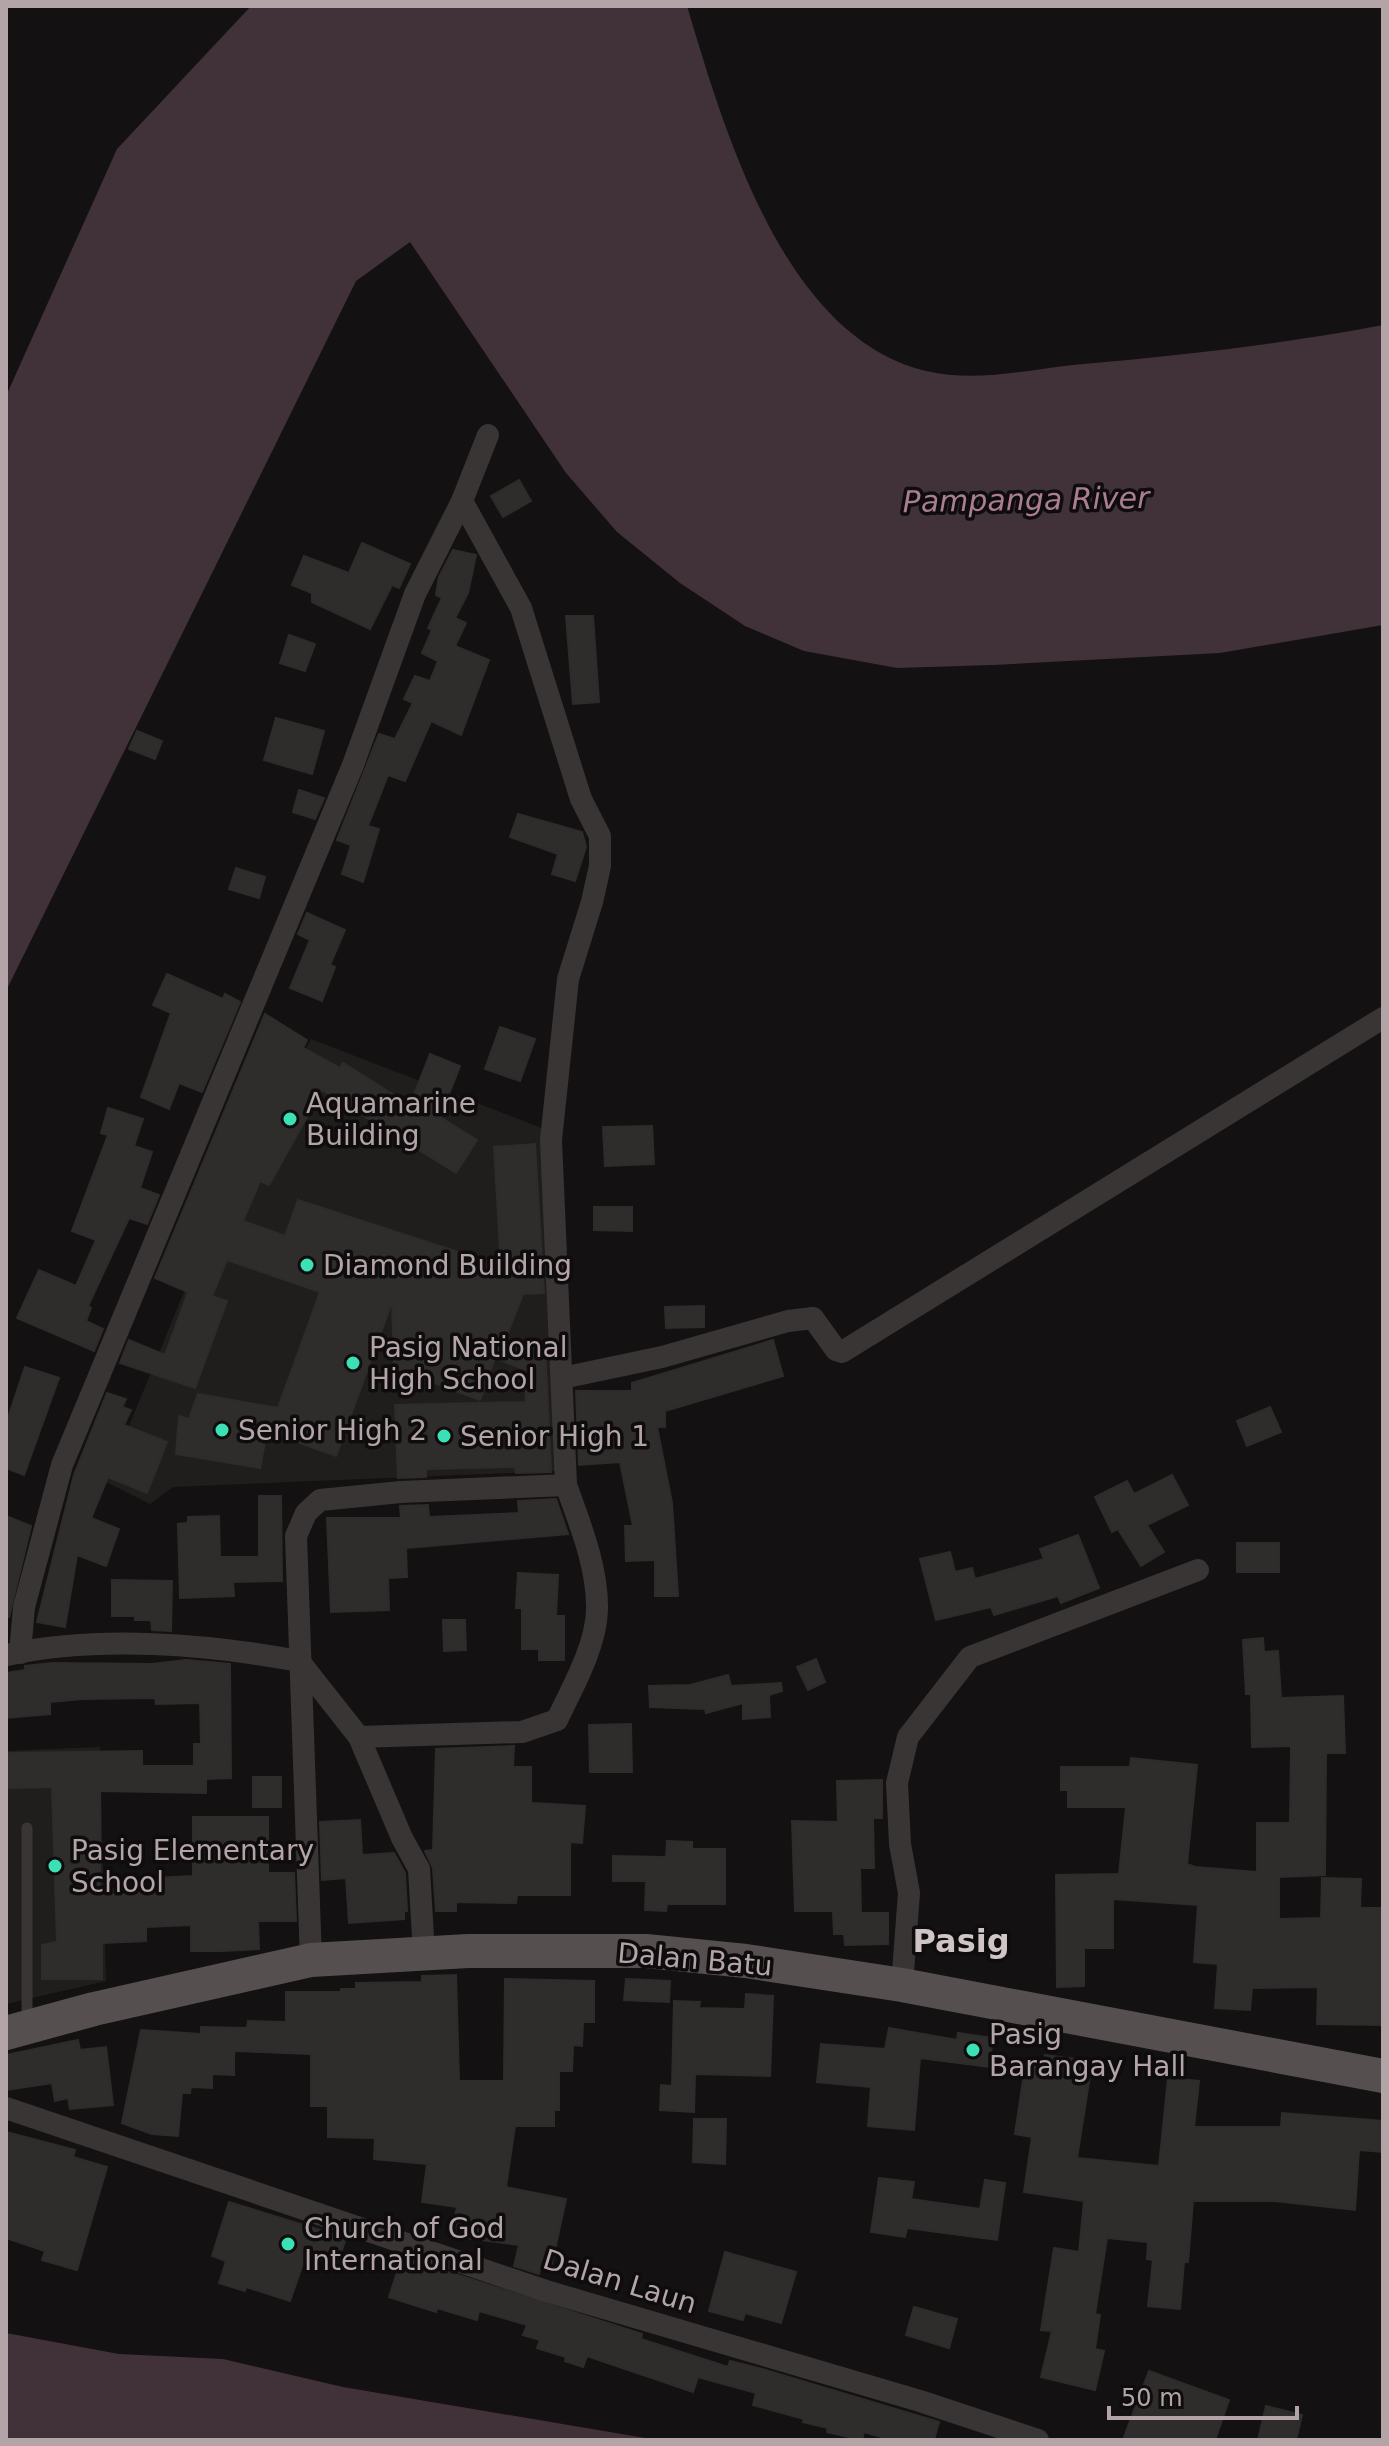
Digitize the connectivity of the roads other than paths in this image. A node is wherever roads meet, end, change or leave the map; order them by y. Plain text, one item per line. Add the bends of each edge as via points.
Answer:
1 (488, 435) dead end
2 (462, 501) junction
3 (1383, 1018) edge
4 (562, 1378) junction
5 (566, 1485) junction
6 (1198, 1570) dead end
7 (13, 1654) edge
8 (299, 1661) junction
9 (359, 1737) junction
10 (27, 1828) dead end
11 (424, 1954) junction
12 (311, 1960) junction
13 (902, 1985) junction
14 (16, 2030) edge
15 (1383, 2076) edge
16 (6, 2108) edge
17 (1038, 2440) edge

1 - 2 street
2 - 4 street via 521,608 581,799 600,836 592,902 568,979 551,1140
2 - 7 street via 415,594 353,765 62,1465
3 - 4 street via 842,1352 813,1318
4 - 5 street
5 - 8 street via 320,1500 306,1513 296,1536
5 - 9 street via 584,1537 597,1611 590,1643 557,1720 522,1732
6 - 13 street via 970,1657 908,1737 897,1783 909,1893
7 - 8 street via 138,1643 232,1648
8 - 9 street
8 - 12 street
9 - 11 street via 419,1869
10 - 14 lane
11 - 12 main road, Dalan Batu
11 - 13 main road, Dalan Batu via 646,1951
12 - 14 main road, Dalan Batu
13 - 15 main road, Dalan Batu
16 - 17 street, Dalan Laun via 546,2291

